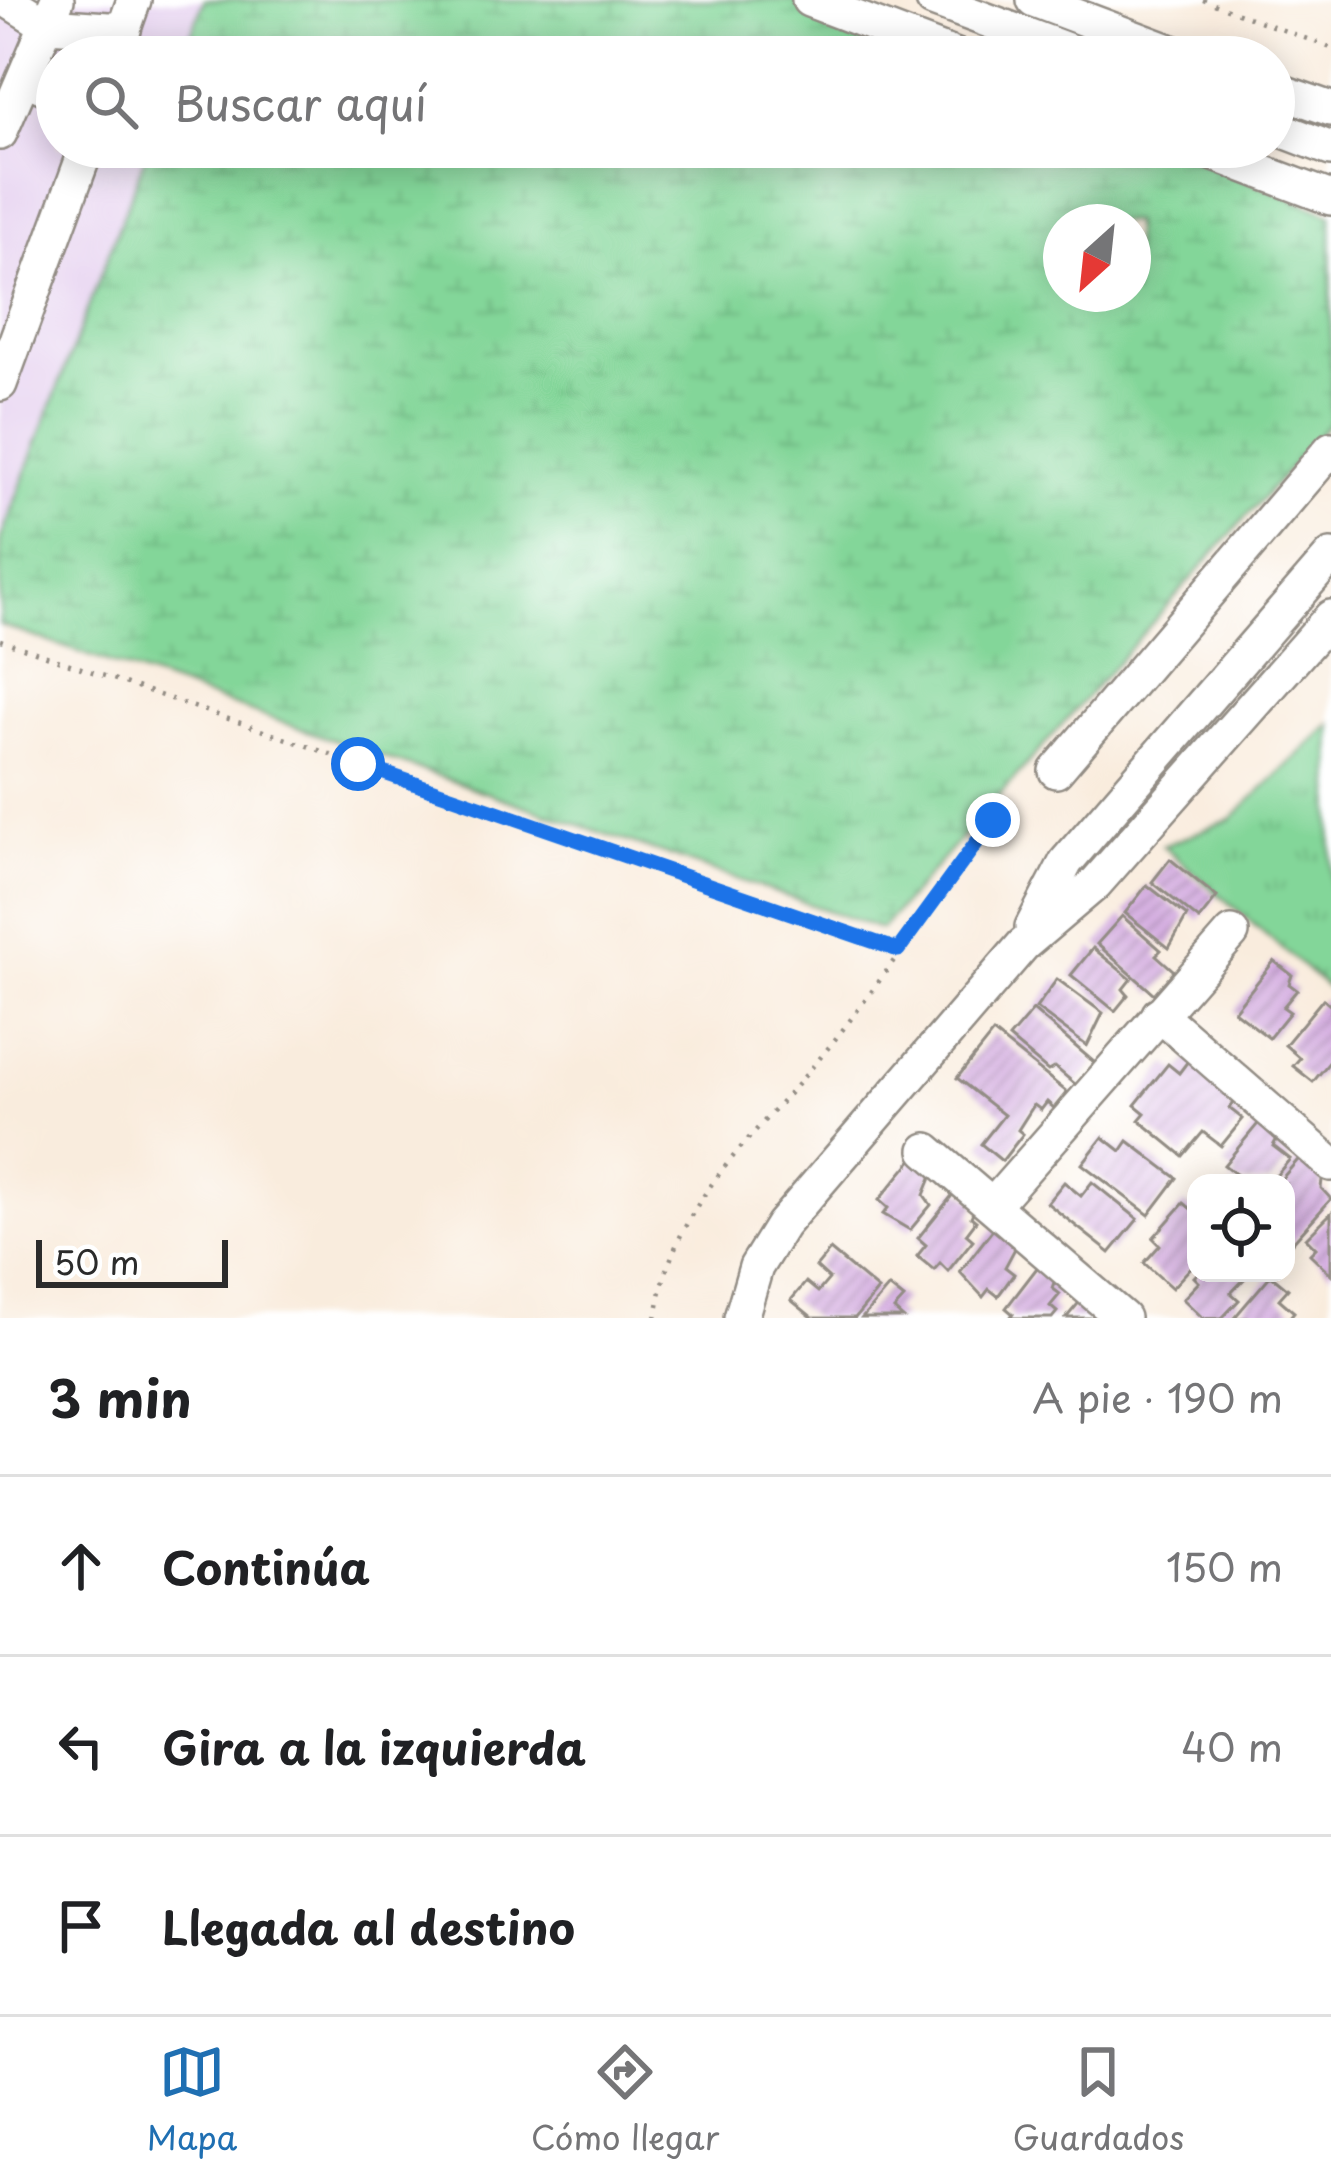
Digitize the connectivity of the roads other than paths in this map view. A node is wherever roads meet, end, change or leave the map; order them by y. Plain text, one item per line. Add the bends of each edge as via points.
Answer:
1 (8, 0) edge
2 (809, 0) edge
3 (933, 0) edge
4 (1034, 0) edge
5 (52, 12) edge
6 (124, 29) edge
7 (904, 36) edge
8 (1029, 36) edge
9 (1129, 36) edge
10 (36, 93) edge
11 (1295, 96) edge
12 (1331, 109) edge
13 (0, 133) edge
14 (1295, 136) edge
15 (1331, 149) edge
16 (79, 168) edge
17 (1252, 168) edge
18 (1331, 198) edge
19 (0, 384) edge
20 (1331, 449) edge
21 (1331, 556) edge
22 (1331, 617) edge
23 (1056, 771) dead end
24 (1232, 933) dead end
25 (1023, 945) junction
26 (1159, 1014) junction
27 (926, 1150) dead end
28 (1331, 1164) edge
29 (993, 1205) junction
30 (741, 1318) edge
31 (1124, 1318) edge

1 - 5 street
2 - 7 street
3 - 8 street
4 - 9 street
5 - 6 street
10 - 13 street
11 - 12 street
14 - 15 street
16 - 19 street
17 - 18 street
20 - 23 street
21 - 25 street via 1066,862
22 - 25 street via 1095,884
24 - 26 street
25 - 30 street via 782,1226 756,1267
26 - 28 street
26 - 29 street
27 - 29 street
29 - 31 street

